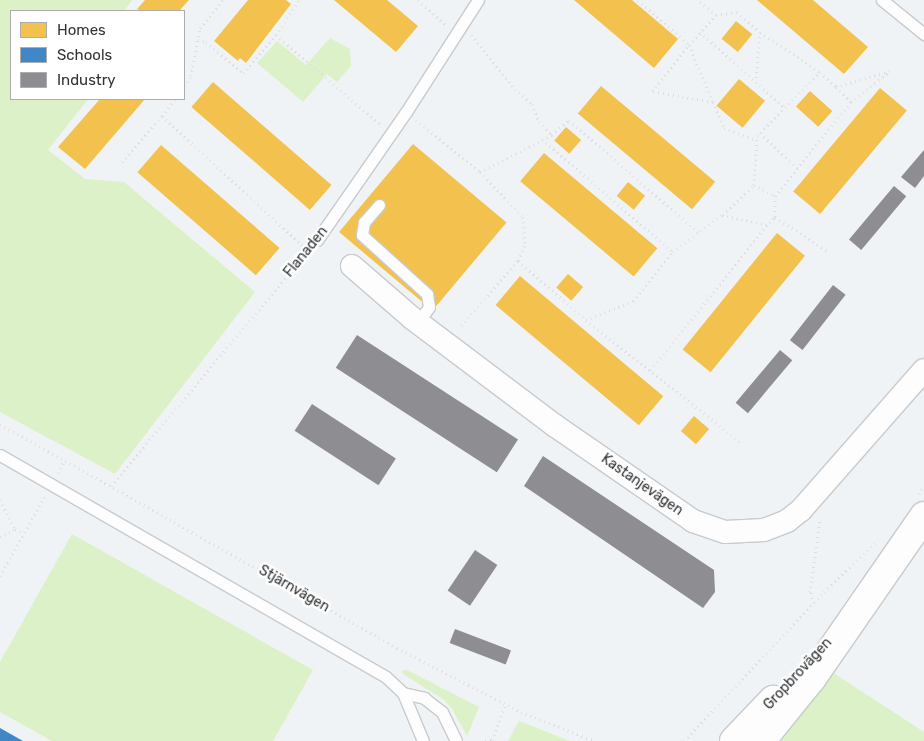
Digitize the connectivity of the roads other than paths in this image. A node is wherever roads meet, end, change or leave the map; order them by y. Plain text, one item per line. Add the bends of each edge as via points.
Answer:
1 (478, 0) edge
2 (882, 0) edge
3 (924, 34) edge
4 (379, 205) dead end
5 (318, 240) road end
6 (352, 266) dead end
7 (418, 322) junction
8 (924, 370) edge
9 (0, 454) edge
10 (920, 508) edge
11 (862, 606) junction
12 (404, 692) junction
13 (423, 741) edge
14 (456, 741) edge
15 (734, 741) edge
16 (761, 741) edge

1 - 5 lane, Flanaden
2 - 3 lane
4 - 7 lane via 364,222 362,235 427,294 429,307
6 - 7 street, Kastanjevägen
7 - 8 street, Kastanjevägen via 554,425 693,521 725,532 764,530 787,521
9 - 12 lane via 369,667
10 - 11 street, Gropbrovägen
11 - 15 street, Gropbrovägen
11 - 16 street, Gropbrovägen via 812,678
12 - 13 lane
12 - 14 lane via 424,698 442,712

